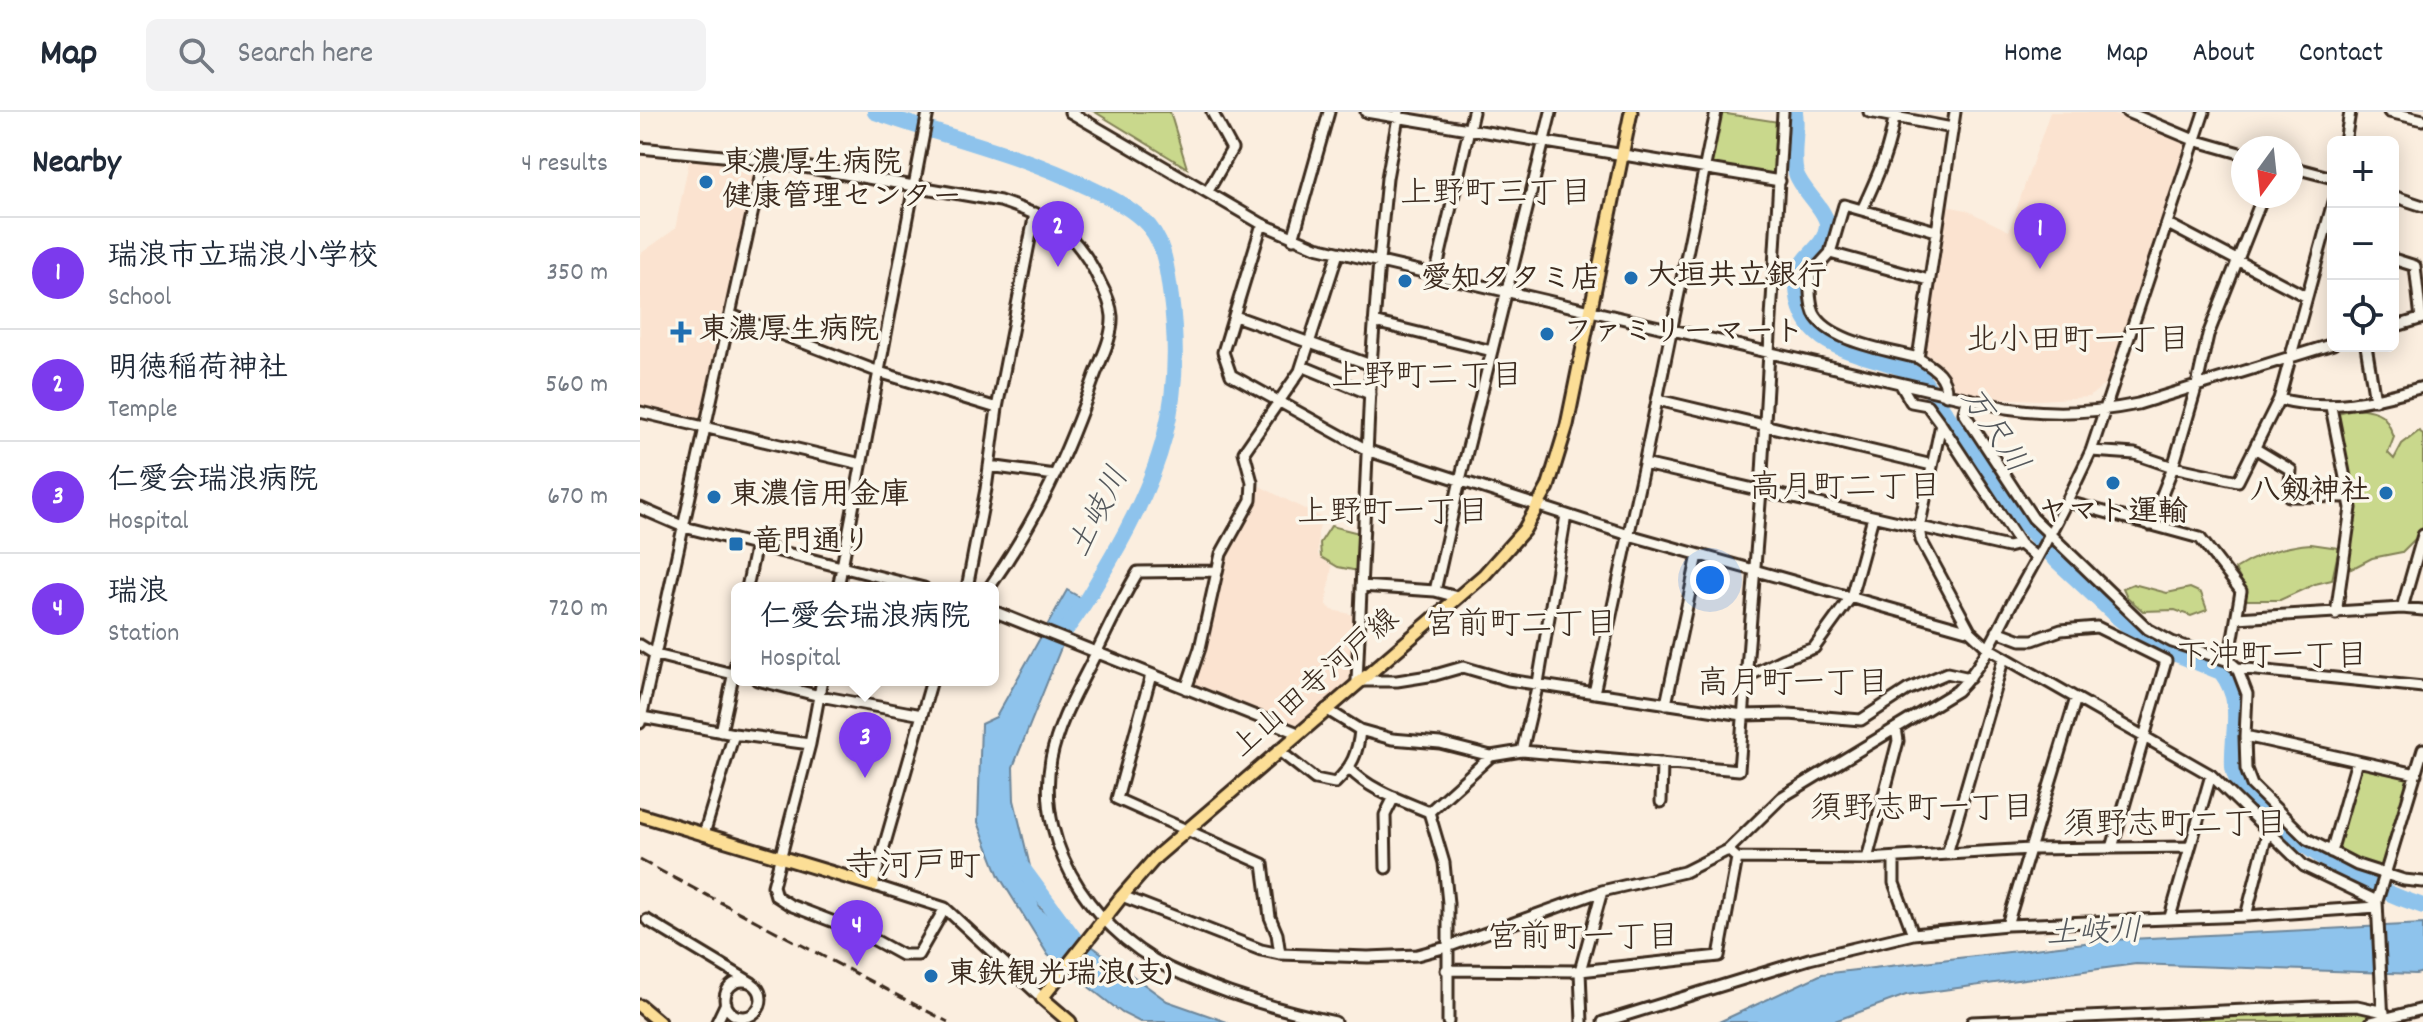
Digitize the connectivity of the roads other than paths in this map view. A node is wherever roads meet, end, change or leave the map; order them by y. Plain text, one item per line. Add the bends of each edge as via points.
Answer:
1 (928, 112) edge
2 (1070, 112) edge
3 (1212, 112) edge
4 (1329, 112) edge
5 (1366, 112) edge
6 (1473, 112) edge
7 (1551, 112) edge
8 (1631, 112) edge
9 (1716, 112) edge
10 (1783, 112) edge
11 (1869, 112) edge
12 (1955, 112) edge
13 (2127, 112) edge
14 (2204, 112) edge
15 (2350, 112) edge
16 (2389, 112) edge
17 (1398, 115) edge
18 (1894, 117) junction
19 (2423, 120) edge
20 (1952, 128) junction
21 (1469, 129) junction
22 (2346, 136) edge
23 (2194, 140) junction
24 (1545, 141) junction
25 (640, 148) edge
26 (2231, 151) edge
27 (1622, 153) junction
28 (764, 160) junction
29 (1705, 168) junction
30 (2303, 170) edge
31 (2327, 176) edge
32 (1780, 181) junction
33 (915, 186) junction
34 (1208, 191) junction
35 (2399, 198) edge
36 (2423, 206) edge
37 (2258, 208) edge
38 (1862, 210) junction
39 (1035, 213) junction
40 (1262, 224) junction
41 (2168, 224) junction
42 (1936, 231) junction
43 (1293, 239) junction
44 (2327, 243) edge
45 (1338, 253) junction
46 (1830, 253) junction
47 (2238, 260) junction
48 (1379, 261) junction
49 (2399, 261) edge
50 (1435, 276) junction
51 (1929, 280) junction
52 (1506, 292) junction
53 (2307, 297) junction
54 (1589, 311) junction
55 (731, 315) junction
56 (1235, 316) junction
57 (2422, 318) edge
58 (1374, 322) junction
59 (2399, 325) edge
60 (1672, 330) junction
61 (1311, 343) junction
62 (2327, 346) edge
63 (1492, 351) junction
64 (2367, 352) edge
65 (1769, 354) junction
66 (2291, 356) junction
67 (1918, 358) junction
68 (1371, 365) junction
69 (1302, 366) junction
70 (879, 372) junction
71 (1901, 385) junction
72 (2197, 385) junction
73 (2423, 387) edge
74 (1370, 394) junction
75 (1946, 395) junction
76 (2279, 399) junction
77 (1658, 400) junction
78 (1967, 400) junction
79 (2375, 400) junction
80 (1279, 402) junction
81 (2331, 407) junction
82 (997, 408) junction
83 (2106, 410) junction
84 (640, 412) edge
85 (1941, 424) junction
86 (1765, 425) junction
87 (705, 426) junction
88 (2256, 449) junction
89 (1369, 451) junction
90 (2091, 451) junction
91 (861, 464) junction
92 (1644, 464) junction
93 (1932, 465) junction
94 (989, 466) junction
95 (2173, 467) junction
96 (1055, 475) junction
97 (1460, 480) junction
98 (1761, 490) junction
99 (2347, 497) junction
100 (2068, 502) junction
101 (1538, 505) junction
102 (640, 508) edge
103 (1566, 515) junction
104 (1873, 517) junction
105 (2150, 525) junction
106 (684, 527) junction
107 (1919, 528) junction
108 (2050, 534) junction
109 (1629, 535) junction
110 (2423, 535) edge
111 (756, 544) junction
112 (2020, 544) junction
113 (1698, 555) junction
114 (2037, 558) junction
115 (842, 565) junction
116 (1755, 570) junction
117 (1216, 571) junction
118 (748, 582) edge
119 (839, 582) edge
120 (903, 582) edge
121 (968, 582) edge
122 (993, 582) edge
123 (1361, 586) junction
124 (1435, 591) junction
125 (1457, 597) junction
126 (1851, 597) junction
127 (2402, 608) junction
128 (2423, 610) edge
129 (999, 613) edge
130 (2336, 614) junction
131 (2237, 618) junction
132 (1970, 631) junction
133 (1997, 631) junction
134 (640, 645) edge
135 (1988, 648) junction
136 (1092, 652) junction
137 (656, 655) junction
138 (2004, 657) junction
139 (2233, 664) junction
140 (731, 673) edge
141 (1151, 675) junction
142 (1746, 677) junction
143 (1970, 678) junction
144 (1357, 681) junction
145 (1538, 683) junction
146 (732, 686) edge
147 (781, 686) edge
148 (821, 686) edge
149 (930, 686) edge
150 (2423, 687) edge
151 (1186, 689) junction
152 (1594, 693) junction
153 (820, 696) junction
154 (2076, 698) junction
155 (1666, 704) junction
156 (1326, 709) junction
157 (922, 715) junction
158 (1743, 715) junction
159 (641, 720) edge
160 (1896, 728) junction
161 (1360, 730) junction
162 (721, 732) junction
163 (1298, 733) junction
164 (734, 734) junction
165 (2245, 736) junction
166 (2146, 738) junction
167 (810, 744) junction
168 (2423, 749) edge
169 (1278, 750) junction
170 (1522, 751) junction
171 (1491, 756) junction
172 (2357, 761) junction
173 (1662, 763) junction
174 (1350, 769) junction
175 (2416, 774) junction
176 (2211, 775) junction
177 (1394, 797) junction
178 (1661, 802) dead end
179 (1429, 812) junction
180 (640, 815) edge
181 (1187, 829) junction
182 (2268, 830) junction
183 (704, 834) junction
184 (2190, 847) junction
185 (2112, 848) junction
186 (2030, 849) junction
187 (1728, 850) junction
188 (2331, 852) junction
189 (1947, 854) junction
190 (781, 857) junction
191 (1737, 858) junction
192 (1894, 858) junction
193 (1867, 859) junction
194 (1386, 868) dead end
195 (2385, 876) junction
196 (2423, 882) edge
197 (873, 885) junction
198 (1602, 891) junction
199 (1122, 896) junction
200 (2377, 904) junction
201 (945, 908) junction
202 (2246, 916) junction
203 (2170, 917) junction
204 (647, 920) dead end
205 (1103, 921) junction
206 (2007, 925) junction
207 (1913, 934) junction
208 (1447, 947) junction
209 (1280, 954) junction
210 (1446, 970) junction
211 (1580, 971) junction
212 (752, 983) junction
213 (1042, 998) junction
214 (726, 1003) junction
215 (640, 1006) edge
216 (2423, 1009) edge
217 (2383, 1016) edge
218 (2083, 1019) edge
219 (659, 1022) edge
220 (717, 1022) edge
221 (1070, 1022) edge
222 (1335, 1022) edge
223 (1448, 1022) edge
224 (1582, 1022) edge
225 (1603, 1022) edge
226 (1972, 1022) edge
227 (2371, 1022) edge

1 - 33 street
2 - 34 street
3 - 34 street via 1232,149
4 - 43 street
5 - 17 street
6 - 21 street
7 - 24 street
8 - 27 main road, 上山田寺河戸線
9 - 29 street
10 - 32 street
11 - 18 street
12 - 20 street
13 - 23 street
14 - 23 street
15 - 22 street
16 - 19 street
17 - 21 street
17 - 48 street
18 - 20 street
18 - 38 street via 1884,162
20 - 42 street
21 - 24 street
21 - 50 street
23 - 26 street
23 - 41 street
24 - 27 street
24 - 52 street
25 - 28 street
27 - 29 street
27 - 54 main road, 上山田寺河戸線
28 - 33 street
28 - 55 street
29 - 32 street
29 - 60 street
30 - 31 street
32 - 65 street
33 - 39 street via 1000,201
33 - 70 street
34 - 40 street
35 - 36 street
37 - 47 street
38 - 42 street
38 - 46 street via 1844,205
39 - 82 street
39 - 96 street via 1058,225 1088,256 1110,302 1112,319 1078,424
40 - 43 street
40 - 56 street
41 - 47 street
41 - 83 street
42 - 51 street
43 - 45 street
44 - 53 street
45 - 48 street
45 - 61 street
46 - 51 street
46 - 67 street via 1810,275 1814,312 1824,327
47 - 53 street
47 - 72 street via 2208,335
48 - 50 street
48 - 58 street
49 - 57 street via 2415,266
50 - 52 street
51 - 67 street
52 - 54 street
52 - 63 street
53 - 66 street
54 - 60 street
54 - 101 main road, 上山田寺河戸線 via 1556,467
55 - 70 street
55 - 87 street
56 - 61 street
56 - 80 street via 1223,352 1231,375
57 - 59 street
58 - 63 street
58 - 68 street
60 - 65 street
60 - 77 street
61 - 68 street
61 - 69 street
62 - 66 street
63 - 97 street
64 - 79 street
65 - 71 street
65 - 86 street
66 - 72 street
66 - 76 street
67 - 75 street via 1938,371
68 - 74 street
69 - 74 street
69 - 80 street
70 - 82 street
70 - 91 street
71 - 75 street
71 - 85 street via 1911,402 1927,405
72 - 83 street
72 - 95 street
73 - 79 street
74 - 89 street
75 - 78 street
76 - 81 street
76 - 88 street
77 - 86 street
77 - 92 street
78 - 83 street via 2042,414
78 - 108 street via 1964,413 2033,518
79 - 81 street
80 - 89 street
80 - 117 street via 1244,452 1251,500
81 - 99 street
82 - 94 street
83 - 90 street
84 - 87 street
85 - 93 street
85 - 112 street
86 - 93 street
86 - 98 street
87 - 91 street
87 - 106 street
88 - 95 street via 2238,481
88 - 99 street via 2291,470 2289,496
89 - 97 street
89 - 123 street
90 - 95 street via 2135,454
90 - 100 street
91 - 115 street
92 - 98 street
92 - 109 street
93 - 107 street
94 - 96 street
94 - 121 street
95 - 105 street
96 - 122 street
97 - 101 street
97 - 124 street
98 - 104 street
98 - 116 street
99 - 130 street via 2351,508
100 - 105 street
100 - 108 street
101 - 103 street
101 - 125 main road, 上山田寺河戸線 via 1506,552
102 - 106 street
103 - 109 street
103 - 145 street
104 - 107 street
104 - 126 street
105 - 131 street via 2200,538 2241,591
106 - 111 street
106 - 137 street
107 - 112 street via 2008,547
107 - 132 street
108 - 114 street
108 - 139 street via 2148,629
109 - 113 street
109 - 152 street
110 - 127 street
111 - 115 street
111 - 118 street
112 - 114 street
113 - 116 street
113 - 155 street
114 - 133 street
115 - 119 street
115 - 120 street
116 - 126 street
116 - 142 street
117 - 136 street via 1138,572
117 - 151 street
123 - 124 street
123 - 144 street
124 - 125 street
125 - 144 main road, 上山田寺河戸線
126 - 132 street
126 - 142 street via 1814,648
127 - 128 street
127 - 130 street
129 - 136 street
130 - 131 street
131 - 139 street
132 - 135 street
133 - 135 street
133 - 166 street via 2033,640 2061,630 2097,627 2166,661
134 - 137 street
135 - 138 street
135 - 143 street
136 - 141 street
136 - 205 street via 1056,739 1050,820 1061,855
137 - 140 street
137 - 159 street
138 - 154 street
138 - 189 street
139 - 150 street
139 - 165 street via 2247,694
141 - 151 street
141 - 181 street via 1117,799
142 - 158 street
143 - 158 street via 1947,673 1907,690 1861,720
143 - 160 street
144 - 145 street via 1397,681 1463,667
144 - 156 main road, 上山田寺河戸線
145 - 152 street
145 - 170 street
146 - 162 street
147 - 153 street
148 - 153 street
149 - 157 street
151 - 163 street
152 - 155 street
153 - 157 street
153 - 167 street
154 - 166 street
154 - 186 street
155 - 158 street
156 - 161 street
156 - 163 main road, 上山田寺河戸線
157 - 197 street
158 - 173 street via 1739,770
159 - 162 street
160 - 187 street via 1782,797
160 - 193 street via 1898,741
161 - 171 street
161 - 174 street
162 - 164 street
163 - 169 main road, 上山田寺河戸線
164 - 167 street
164 - 183 street
165 - 172 street
165 - 188 street via 2252,785 2307,839
166 - 176 street
166 - 185 street
167 - 190 street
168 - 175 street
169 - 174 street via 1315,779 1335,783
169 - 181 main road, 上山田寺河戸線
170 - 171 street
170 - 173 street
171 - 179 street
172 - 175 street
172 - 188 street
173 - 178 street
174 - 177 street
175 - 195 street
176 - 182 street
176 - 184 street
177 - 179 street
177 - 194 street via 1385,815
179 - 208 street via 1444,863
180 - 183 main road
181 - 199 main road, 上山田寺河戸線
181 - 209 street via 1263,864
182 - 200 street via 2304,866
182 - 202 street
183 - 190 main road
184 - 185 street
184 - 203 street
185 - 186 street
186 - 189 street
186 - 206 street
187 - 191 street
187 - 198 street via 1684,872
188 - 195 street
189 - 192 street
190 - 197 main road
190 - 201 street via 773,886 776,896 902,955 918,955
191 - 193 street
191 - 211 street via 1719,956
192 - 193 street
192 - 207 street via 1894,883
195 - 196 street
195 - 200 street
197 - 201 street
198 - 208 street
198 - 211 street
199 - 205 main road, 上山田寺河戸線
199 - 209 street
200 - 202 street
200 - 217 street
201 - 213 street
202 - 203 street
203 - 206 street
204 - 212 street
205 - 213 main road, 上山田寺河戸線
205 - 222 street via 1183,975
206 - 207 street
207 - 225 street via 1809,959
208 - 209 street via 1417,955
208 - 210 street
210 - 211 street
210 - 223 street
211 - 224 street
212 - 214 street via 740,981 730,987
212 - 214 street via 761,997 755,1013 737,1016
213 - 221 main road
214 - 220 street
215 - 219 main road
216 - 217 street
217 - 218 street via 2357,1006
217 - 227 street
218 - 226 street

